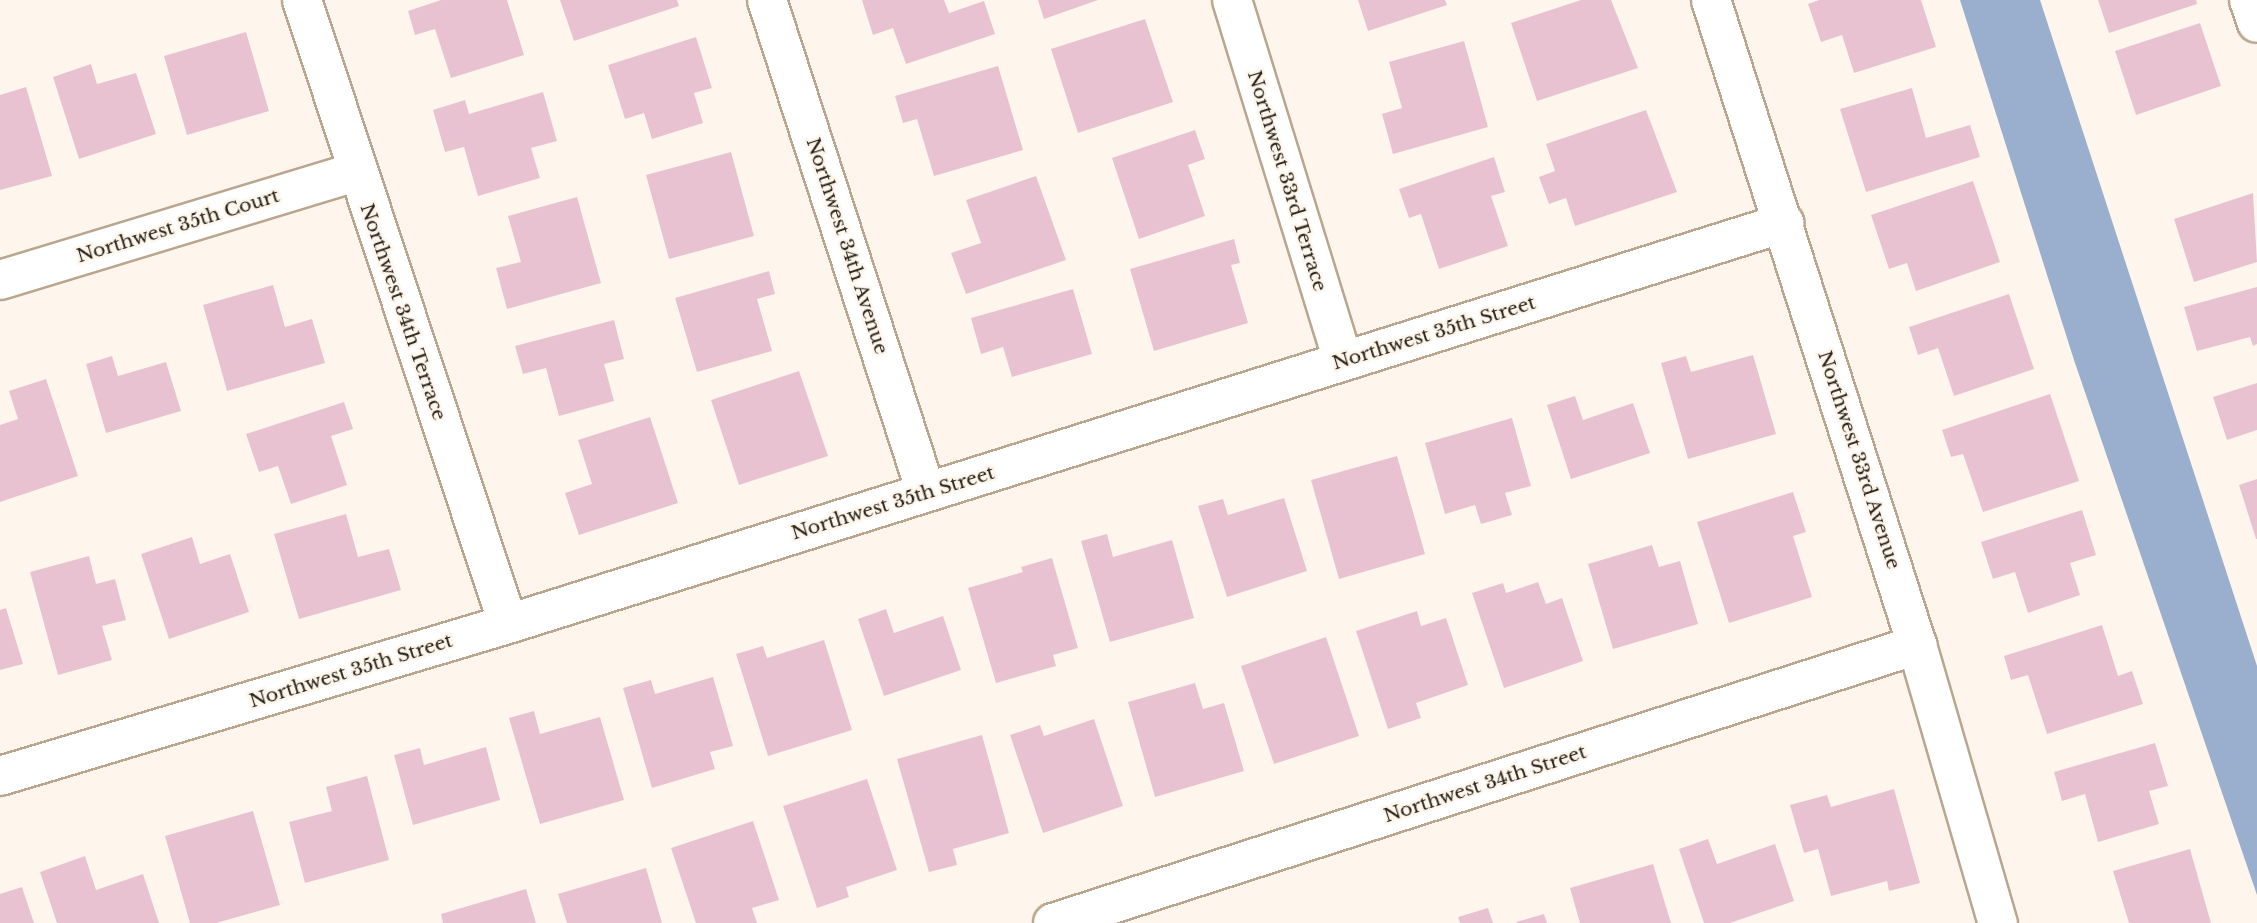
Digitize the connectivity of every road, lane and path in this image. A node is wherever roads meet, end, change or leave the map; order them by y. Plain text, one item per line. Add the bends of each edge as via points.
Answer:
1 (302, 0) edge
2 (767, 0) edge
3 (1232, 0) edge
4 (1711, 0) edge
5 (2249, 0) edge
6 (2257, 23) edge
7 (355, 172) junction
8 (1784, 223) junction
9 (0, 280) edge
10 (1343, 361) junction
11 (926, 492) junction
12 (508, 624) junction
13 (1917, 645) junction
14 (0, 776) edge
15 (1053, 923) edge
16 (1998, 923) edge

1 - 7 street, Northwest 34th Terrace
2 - 11 street, Northwest 34th Avenue
3 - 10 street, Northwest 33rd Terrace
4 - 8 street, Northwest 33rd Avenue
5 - 6 street
7 - 9 street, Northwest 35th Court
7 - 12 street, Northwest 34th Terrace
8 - 10 street, Northwest 35th Street
8 - 13 street, Northwest 33rd Avenue
10 - 11 street, Northwest 35th Street
11 - 12 street, Northwest 35th Street
12 - 14 street, Northwest 35th Street
13 - 15 street, Northwest 34th Street
13 - 16 street, Northwest 33rd Avenue

